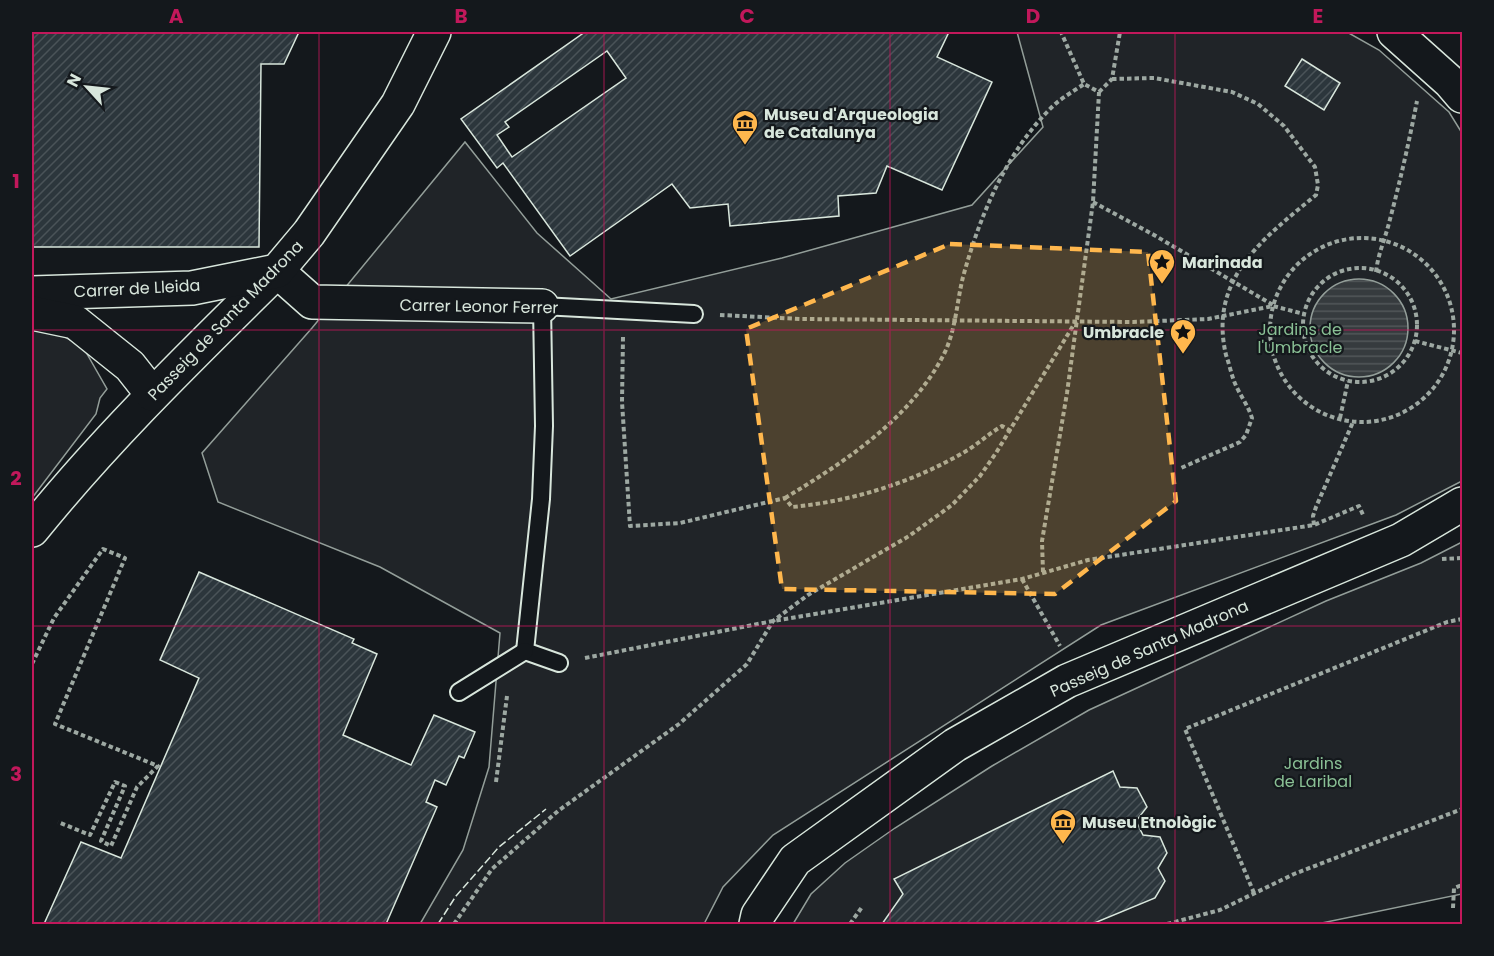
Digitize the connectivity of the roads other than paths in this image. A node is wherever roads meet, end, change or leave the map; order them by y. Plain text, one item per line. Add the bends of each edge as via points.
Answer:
1 (434, 32) edge
2 (1395, 32) edge
3 (1462, 96) edge
4 (277, 271) junction
5 (32, 293) edge
6 (542, 306) junction
7 (32, 313) edge
8 (694, 314) road end
9 (152, 394) junction
10 (1462, 504) edge
11 (32, 530) edge
12 (525, 651) junction
13 (558, 663) road end
14 (459, 692) dead end
15 (756, 924) edge

1 - 4 street, Passeig de Santa Madrona via 398,104 309,233
2 - 3 street
4 - 5 street, Carrer de Lleida via 192,288
4 - 6 street, Carrer Leonor Ferrer via 312,302
4 - 9 street, Passeig de Santa Madrona
6 - 8 lane, Carrer Leonor Ferrer
6 - 12 lane via 541,499
7 - 9 street, Carrer de Lleida via 75,322 130,366
9 - 11 street, Passeig de Santa Madrona via 70,482
10 - 15 street, Passeig de Santa Madrona via 1401,540 1067,681 955,745 795,860
12 - 13 lane
12 - 14 lane

